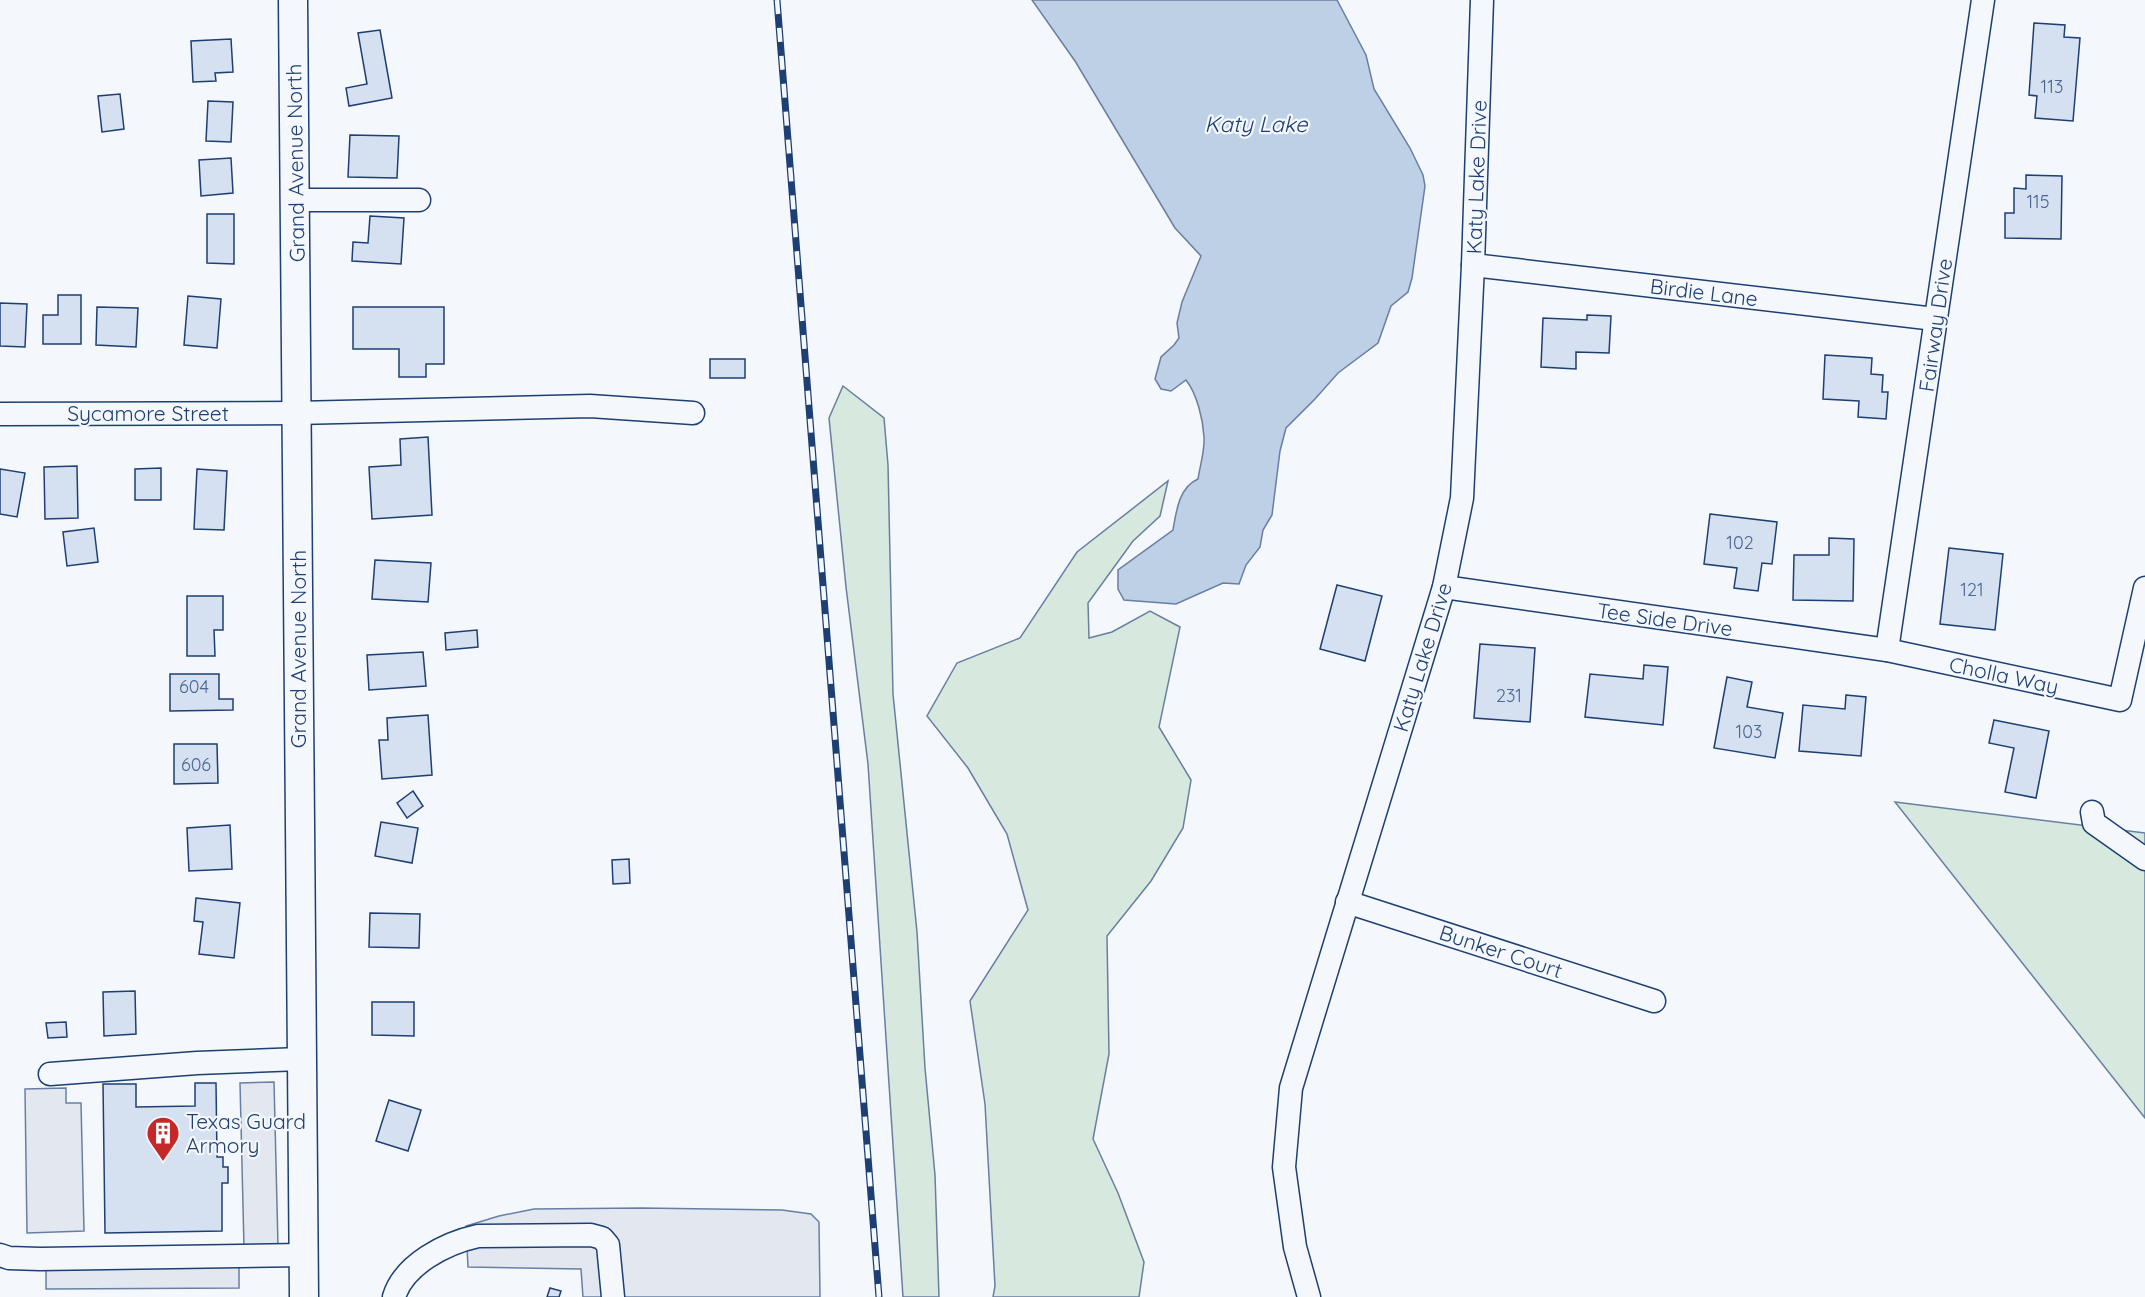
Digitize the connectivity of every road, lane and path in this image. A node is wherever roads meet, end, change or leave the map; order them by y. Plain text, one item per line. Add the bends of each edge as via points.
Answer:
1 (293, 0) edge
2 (1482, 0) edge
3 (1983, 0) edge
4 (295, 200) junction
5 (419, 200) dead end
6 (1473, 265) junction
7 (1935, 320) junction
8 (296, 413) junction
9 (693, 413) dead end
10 (0, 414) edge
11 (1444, 587) junction
12 (2145, 588) edge
13 (1887, 650) junction
14 (2092, 812) dead end
15 (2145, 859) edge
16 (1347, 902) junction
17 (1654, 1001) dead end
18 (301, 1059) junction
19 (50, 1074) dead end
20 (0, 1255) edge
21 (303, 1255) junction
22 (304, 1297) edge
23 (394, 1297) edge
24 (613, 1297) edge
25 (1309, 1297) edge

1 - 4 main road, Grand Avenue North
2 - 6 street, Katy Lake Drive
3 - 7 street, Fairway Drive
4 - 5 street
4 - 8 main road, Grand Avenue North
6 - 7 street, Birdie Lane
6 - 11 street, Katy Lake Drive via 1462,498
7 - 13 street, Fairway Drive
8 - 9 street, Sycamore Street via 590,406
8 - 10 street, Sycamore Street
8 - 18 main road, Grand Avenue North
11 - 13 street, Tee Side Drive
11 - 16 street, Katy Lake Drive
12 - 13 street, Cholla Way via 2120,700
14 - 15 street via 2094,823
16 - 17 street, Bunker Court
16 - 25 street, Katy Lake Drive via 1291,1088 1284,1167 1294,1247
18 - 19 street via 198,1062
18 - 21 main road, Grand Avenue North
20 - 21 street via 40,1259
21 - 22 main road, Grand Avenue North
23 - 24 street via 401,1281 414,1268 436,1251 462,1240 478,1236 591,1235 608,1245

